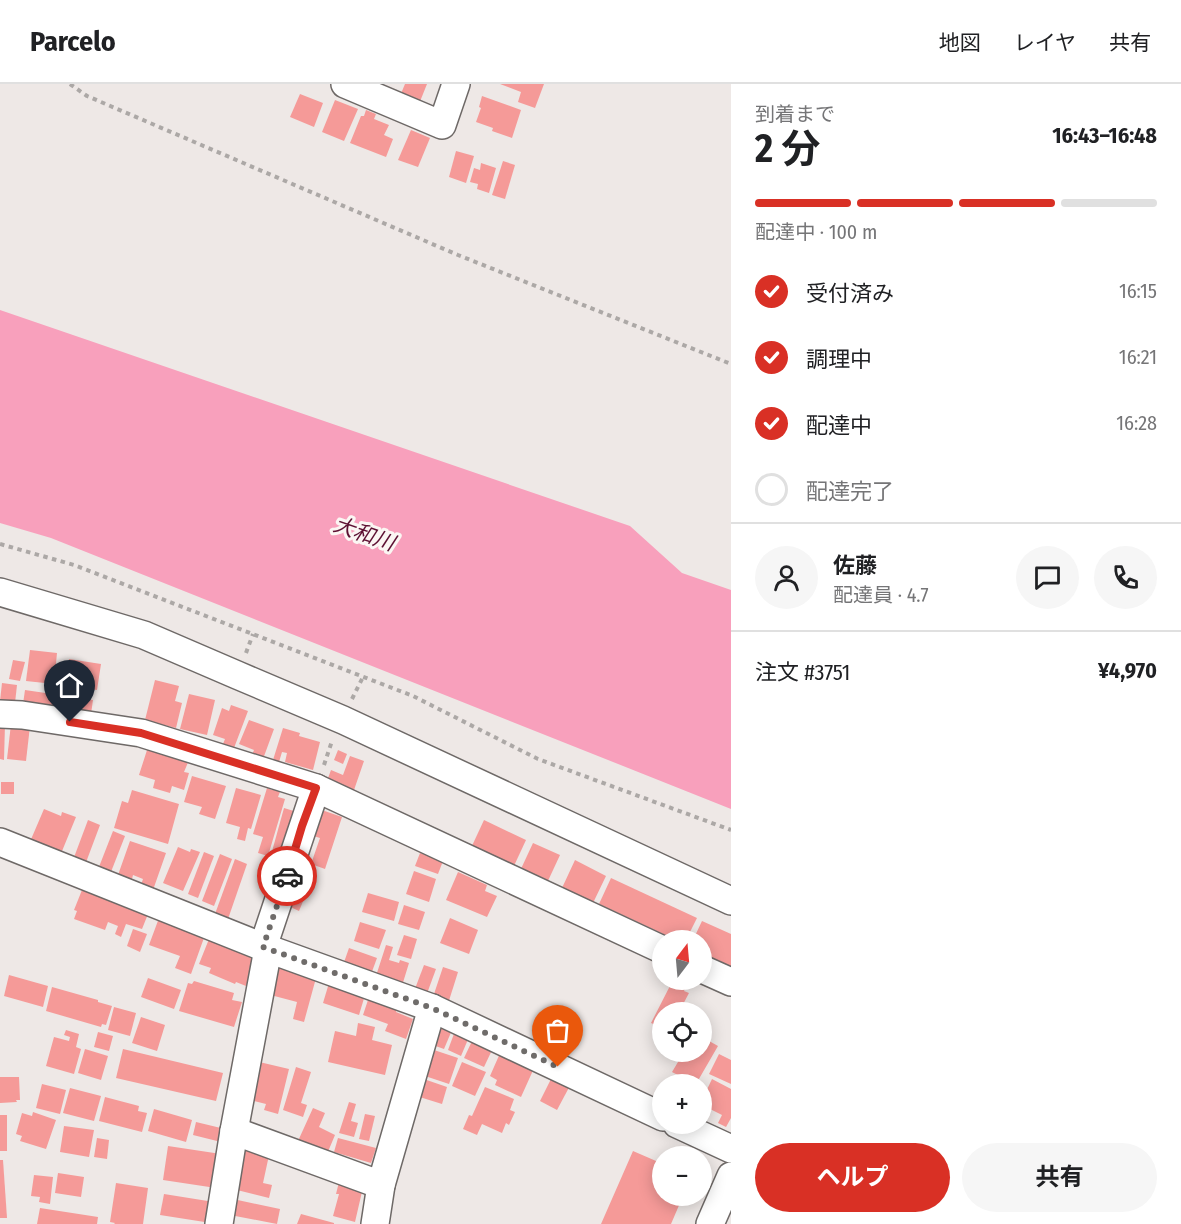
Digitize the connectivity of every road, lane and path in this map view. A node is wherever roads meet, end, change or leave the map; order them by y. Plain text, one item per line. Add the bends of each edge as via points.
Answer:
1 (70, 84) edge
2 (345, 84) edge
3 (456, 84) edge
4 (731, 364) edge
5 (0, 544) edge
6 (0, 592) edge
7 (0, 714) edge
8 (316, 788) junction
9 (731, 830) edge
10 (0, 842) edge
11 (731, 901) edge
12 (652, 945) edge
13 (266, 948) junction
14 (712, 973) edge
15 (731, 982) edge
16 (432, 1008) junction
17 (652, 1112) edge
18 (234, 1131) junction
19 (699, 1134) edge
20 (731, 1149) edge
21 (731, 1176) edge
22 (381, 1185) junction
23 (219, 1224) edge
24 (375, 1224) edge
25 (710, 1224) edge

1 - 4 path via 87,96 458,255
2 - 3 street via 442,125
5 - 9 path via 74,565 413,696 538,759
6 - 11 street via 144,635 227,670
7 - 8 street via 141,733
8 - 12 street
8 - 13 street
10 - 13 street
13 - 16 street
13 - 18 street
14 - 15 street
16 - 17 street
16 - 22 street
18 - 22 street
18 - 23 street
19 - 20 street
21 - 25 street
22 - 24 street

